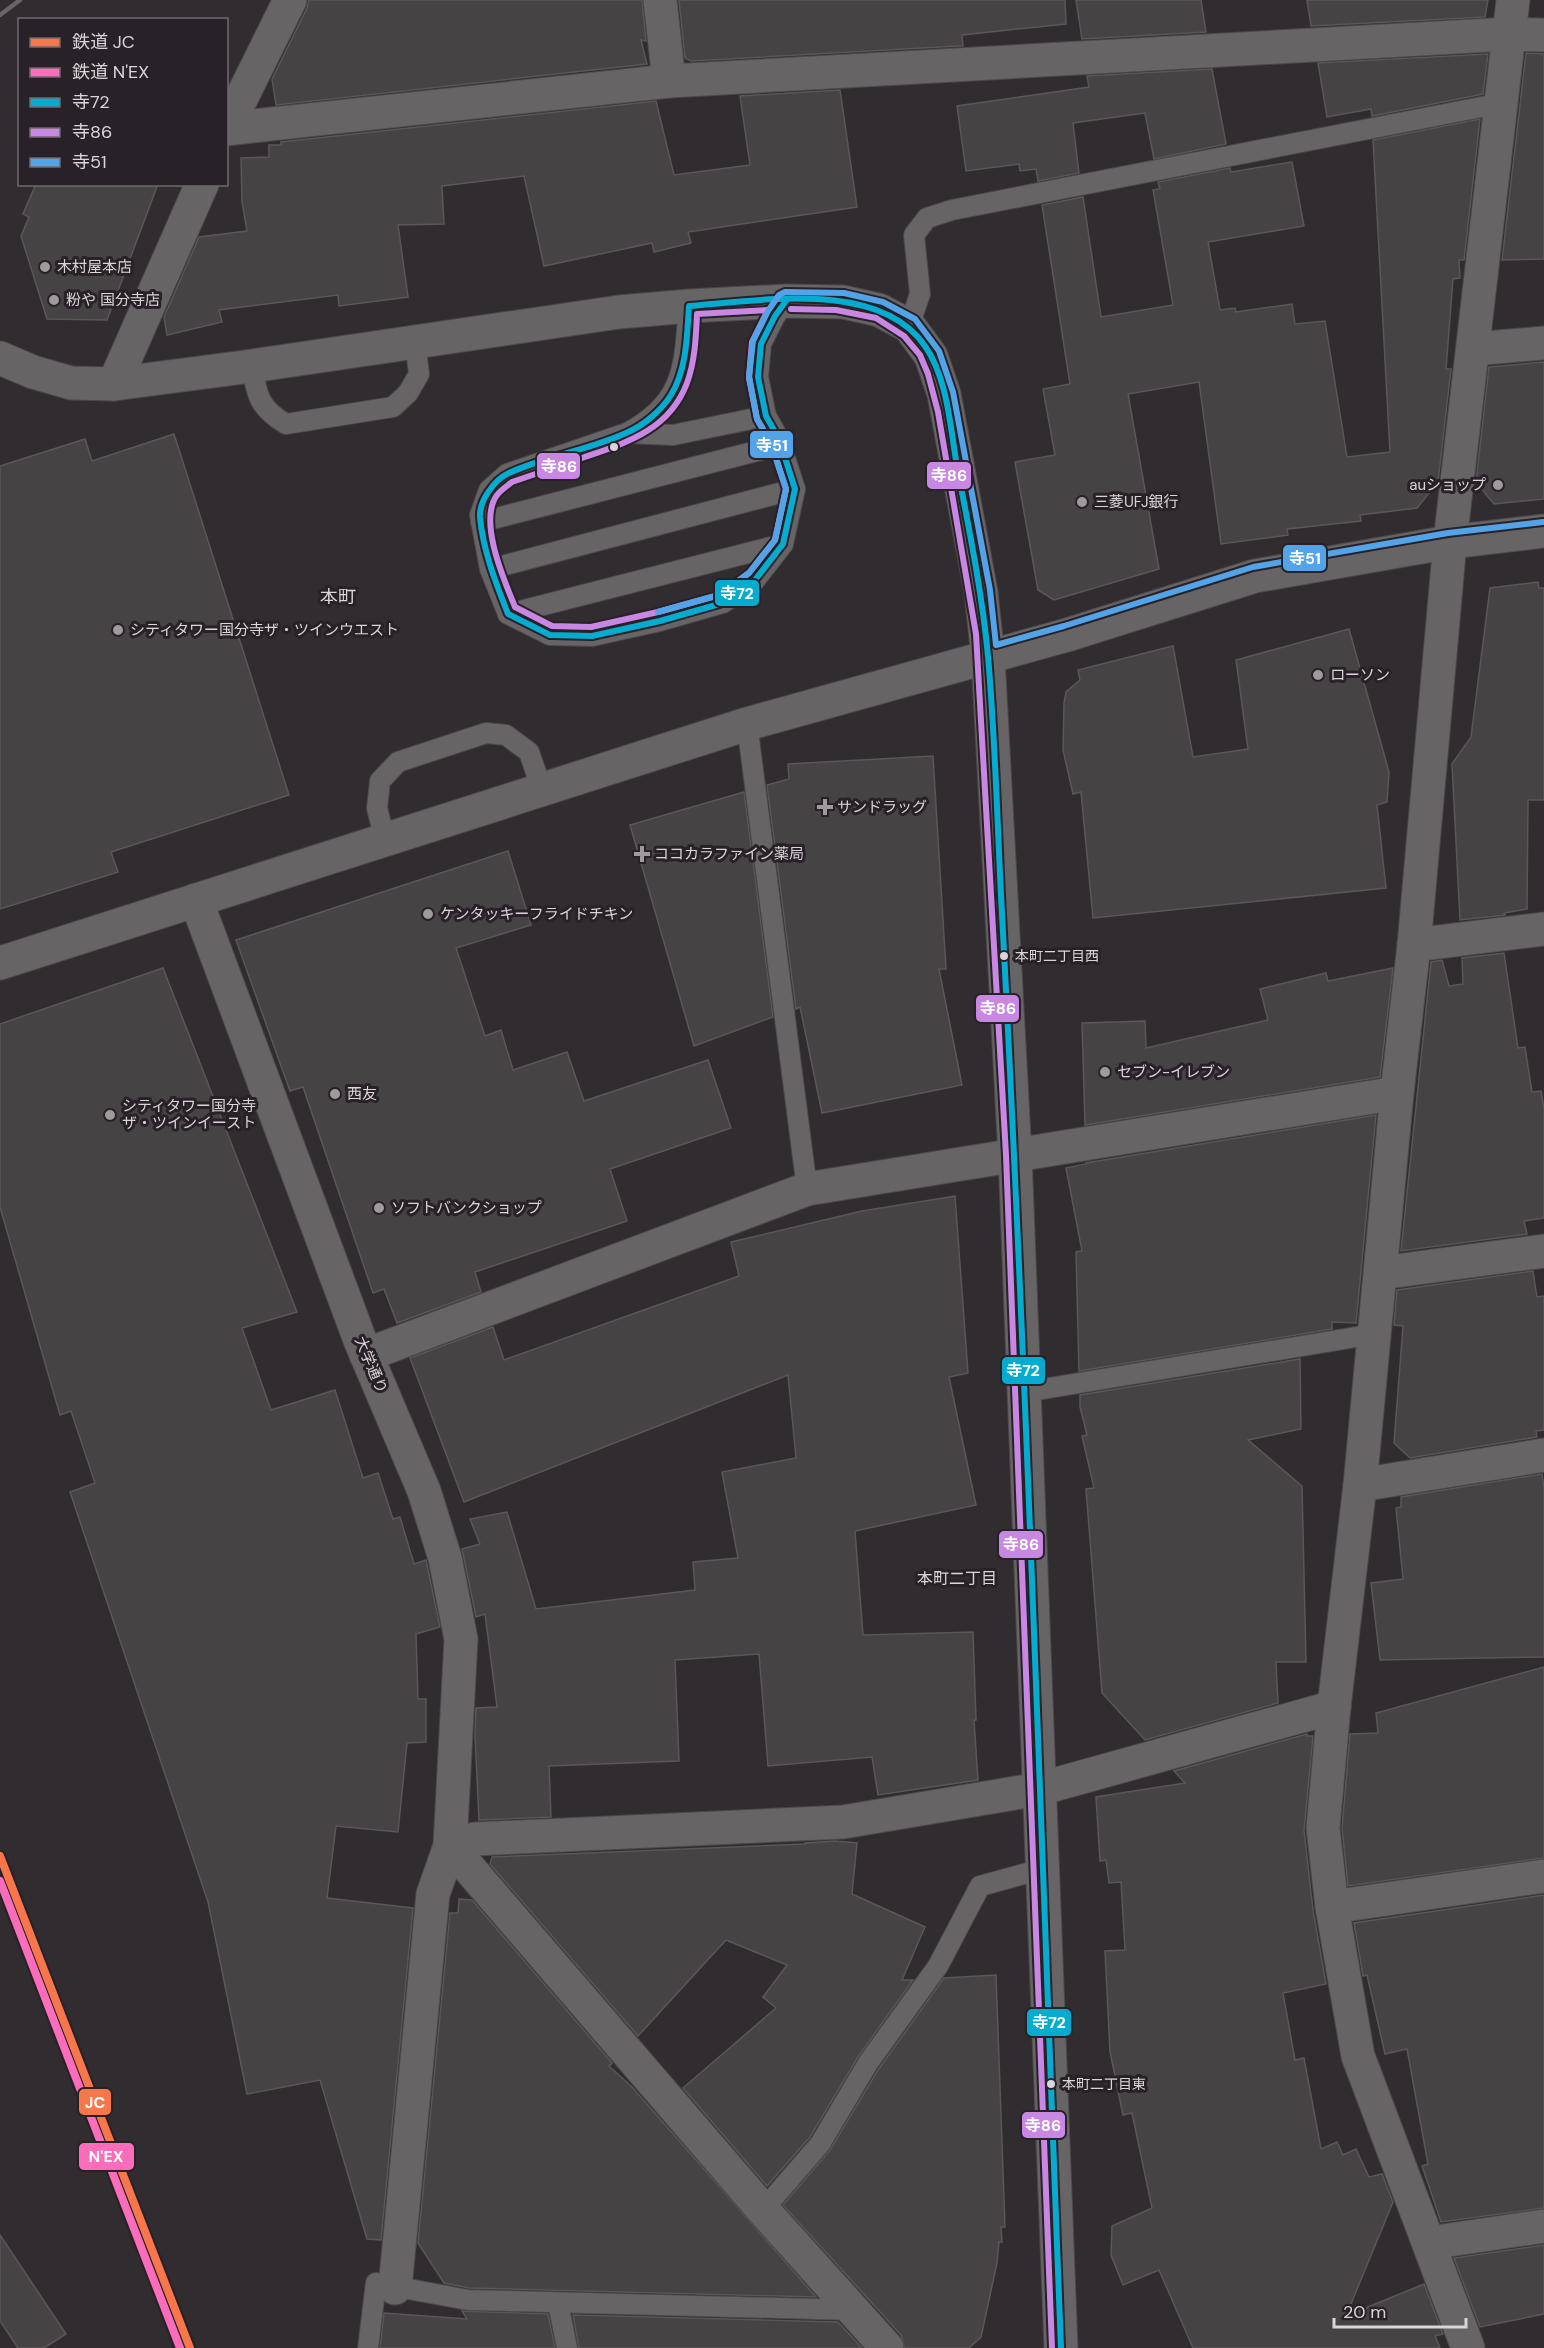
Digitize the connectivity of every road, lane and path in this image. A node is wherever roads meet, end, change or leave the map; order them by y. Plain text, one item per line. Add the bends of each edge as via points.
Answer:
1 (290, 0) edge
2 (660, 0) edge
3 (1513, 0) edge
4 (1509, 34) junction
5 (1544, 35) edge
6 (669, 81) junction
7 (1502, 103) junction
8 (228, 125) edge
9 (228, 129) edge
10 (201, 186) edge
11 (786, 301) junction
12 (689, 306) junction
13 (909, 326) junction
14 (415, 342) junction
15 (1544, 343) edge
16 (1473, 349) junction
17 (0, 358) edge
18 (252, 366) junction
19 (114, 384) junction
20 (766, 416) junction
21 (627, 433) junction
22 (780, 445) junction
23 (795, 489) junction
24 (481, 522) junction
25 (1544, 531) edge
26 (1450, 542) junction
27 (783, 544) junction
28 (490, 569) junction
29 (508, 614) junction
30 (988, 657) junction
31 (747, 724) junction
32 (543, 790) junction
33 (385, 840) junction
34 (196, 900) junction
35 (1544, 929) edge
36 (1414, 945) junction
37 (0, 963) edge
38 (1397, 1093) junction
39 (1015, 1155) junction
40 (807, 1189) junction
41 (1544, 1251) edge
42 (1381, 1273) junction
43 (1374, 1334) junction
44 (366, 1355) junction
45 (1024, 1392) junction
46 (1544, 1455) edge
47 (1360, 1485) junction
48 (1334, 1707) junction
49 (1040, 1788) junction
50 (450, 1846) junction
51 (1042, 1869) junction
52 (1544, 1876) edge
53 (1332, 1907) junction
54 (763, 2210) junction
55 (1544, 2226) edge
56 (1429, 2244) junction
57 (394, 2288) junction
58 (558, 2303) junction
59 (854, 2310) junction
60 (881, 2346) edge
61 (368, 2348) edge
62 (567, 2348) edge
63 (1061, 2348) edge
64 (1468, 2348) edge

1 - 8 street
2 - 6 street
3 - 4 street
4 - 5 street
4 - 6 street
4 - 7 street
6 - 9 street
7 - 13 lane via 927,218 914,235 920,294
7 - 16 street
10 - 19 street
11 - 12 street
11 - 13 street via 843,302 879,310
11 - 20 lane via 760,344 758,377
12 - 14 street via 619,312
12 - 21 lane via 680,382 662,410
13 - 30 street via 931,356 944,394 981,592
14 - 18 street
14 - 18 lane via 419,374 408,393 393,407 286,424 269,414 256,390
15 - 16 street
16 - 26 street
17 - 19 street via 71,383
18 - 19 street
20 - 21 lane via 673,435
20 - 22 lane
21 - 24 lane via 507,474 489,490
22 - 23 lane
22 - 24 lane
23 - 27 lane
23 - 28 lane
24 - 28 lane
25 - 26 street
26 - 30 street via 1255,576
26 - 36 street
27 - 29 lane
27 - 29 lane via 754,580 723,603 660,621 592,636 550,636
28 - 29 lane
30 - 31 street
30 - 39 street
31 - 32 street
31 - 40 lane
32 - 33 street
32 - 33 lane via 529,752 506,735 486,733 398,762 380,781 377,808
33 - 34 street
34 - 37 street
34 - 44 street, 大学通り
35 - 36 street
36 - 38 street
38 - 39 street
38 - 42 street
39 - 40 street
39 - 45 street
40 - 44 street
41 - 42 street
42 - 43 street
43 - 45 lane
43 - 47 street
44 - 50 street, 大学通り via 424,1491 445,1558 461,1639
45 - 49 street
46 - 47 street
47 - 48 street
48 - 49 street
48 - 53 street via 1323,1828
49 - 50 street via 843,1822 475,1839
49 - 51 street
50 - 54 street
50 - 57 street, 大学通り via 433,1894
51 - 54 lane via 980,1886 938,1966 868,2063 820,2144
51 - 63 street
52 - 53 street
53 - 56 street via 1358,2056
54 - 59 street
55 - 56 street
56 - 64 street
57 - 58 lane via 468,2300
57 - 61 lane via 376,2283
58 - 59 lane
58 - 62 lane
59 - 60 street

